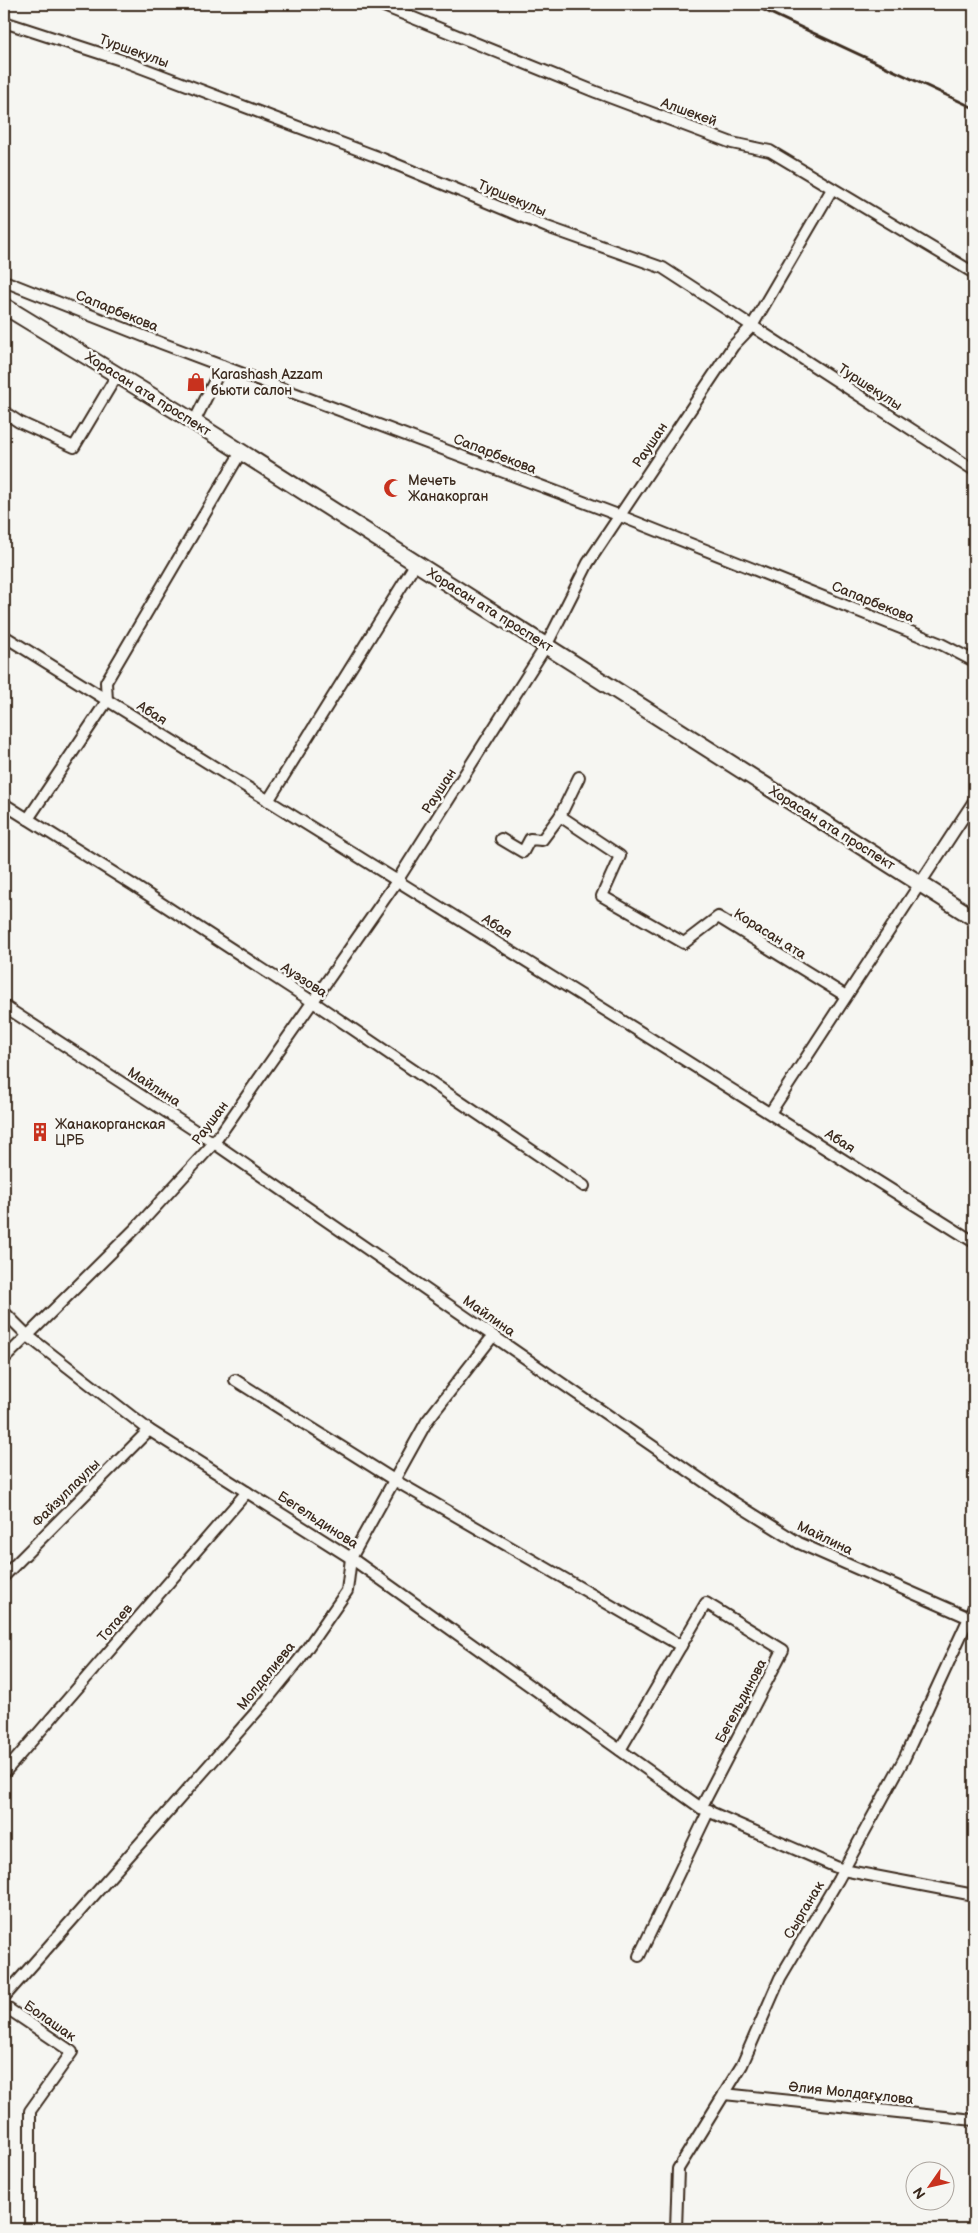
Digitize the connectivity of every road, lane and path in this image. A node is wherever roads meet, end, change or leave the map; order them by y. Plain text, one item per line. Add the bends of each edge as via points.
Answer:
1 (379, 4) edge
2 (4, 22) edge
3 (832, 189) junction
4 (974, 273) edge
5 (4, 281) edge
6 (4, 306) edge
7 (752, 326) junction
8 (222, 366) junction
9 (117, 374) junction
10 (4, 412) edge
11 (194, 422) junction
12 (241, 452) junction
13 (974, 470) edge
14 (618, 515) junction
15 (416, 563) junction
16 (4, 636) edge
17 (546, 646) junction
18 (974, 661) edge
19 (107, 701) junction
20 (579, 777) dead end
21 (268, 801) junction
22 (974, 801) edge
23 (4, 804) edge
24 (560, 816) junction
25 (28, 819) junction
26 (501, 838) dead end
27 (398, 881) junction
28 (919, 883) junction
29 (974, 918) edge
30 (846, 996) junction
31 (313, 1002) junction
32 (4, 1006) edge
33 (770, 1113) junction
34 (214, 1143) junction
35 (584, 1186) dead end
36 (974, 1242) edge
37 (4, 1312) edge
38 (28, 1336) junction
39 (493, 1336) junction
40 (4, 1359) edge
41 (235, 1380) dead end
42 (148, 1430) junction
43 (394, 1480) junction
44 (247, 1492) junction
45 (351, 1558) junction
46 (4, 1576) edge
47 (974, 1607) edge
48 (972, 1619) edge
49 (681, 1646) junction
50 (620, 1750) junction
51 (4, 1773) edge
52 (705, 1809) junction
53 (843, 1870) junction
54 (974, 1895) edge
55 (639, 1956) dead end
56 (4, 1997) edge
57 (4, 2006) edge
58 (724, 2094) junction
59 (974, 2120) edge
60 (30, 2229) edge
61 (676, 2229) edge

1 - 3 street, Алшекей via 732,143 770,151
2 - 7 street, Туршекулы via 121,60 382,159 547,227 664,268
3 - 4 street, Алшекей
3 - 7 street, Раушан
5 - 8 street, Сапарбекова
6 - 9 main road, Хорасан ата проспект
7 - 13 street, Туршекулы
7 - 14 street, Раушан via 733,346
8 - 11 street
8 - 14 street, Сапарбекова
9 - 10 street via 74,447
9 - 11 main road, Хорасан ата проспект
11 - 12 main road, Хорасан ата проспект
12 - 15 main road, Хорасан ата проспект
12 - 19 street via 106,682
14 - 17 street, Раушан via 588,563
14 - 18 street, Сапарбекова via 941,644
15 - 17 main road, Хорасан ата проспект
15 - 21 street
16 - 19 street, Абая
17 - 27 street, Раушан
17 - 28 main road, Хорасан ата проспект
19 - 21 street, Абая
19 - 25 street
20 - 24 street
21 - 27 street, Абая
22 - 28 street
23 - 25 street, Ауэзова
24 - 26 street via 542,840 530,839 523,852
24 - 30 street, Корасан ата via 620,856 602,896 684,943 718,917
25 - 31 street, Ауэзова
27 - 31 street, Раушан
27 - 33 street, Абая
28 - 29 main road, Хорасан ата проспект
28 - 30 street
30 - 33 street
31 - 34 street, Раушан
31 - 35 street, Ауэзова
32 - 34 street, Майлина
33 - 36 street, Абая
34 - 38 street, Раушан via 137,1228
34 - 39 street, Майлина
37 - 38 street, Бегельдинова
38 - 40 street, Раушан
38 - 42 street, Бегельдинова
39 - 43 street, Молдалиева via 427,1421
39 - 48 street, Майлина via 735,1503 799,1543
41 - 43 street
42 - 44 street, Бегельдинова
42 - 46 street, Файзуллаулы
43 - 45 street, Молдалиева
43 - 49 street
44 - 45 street, Бегельдинова
44 - 51 street, Тотаев
45 - 50 street, Бегельдинова
45 - 56 street, Молдалиева via 347,1591 299,1660
47 - 48 street, Сырганак
48 - 53 street, Сырганак via 904,1760
49 - 50 street, Бегельдинова
49 - 52 street, Бегельдинова via 706,1603 783,1650
50 - 52 street, Бегельдинова
52 - 53 street, Бегельдинова
52 - 55 street, Бегельдинова
53 - 54 street, Бегельдинова
53 - 58 street, Сырганак via 780,1978 742,2065
57 - 60 street, Болашак via 72,2052 30,2111
58 - 59 street, Әлия Молдағұлова
58 - 61 street, Сырганак via 678,2169

